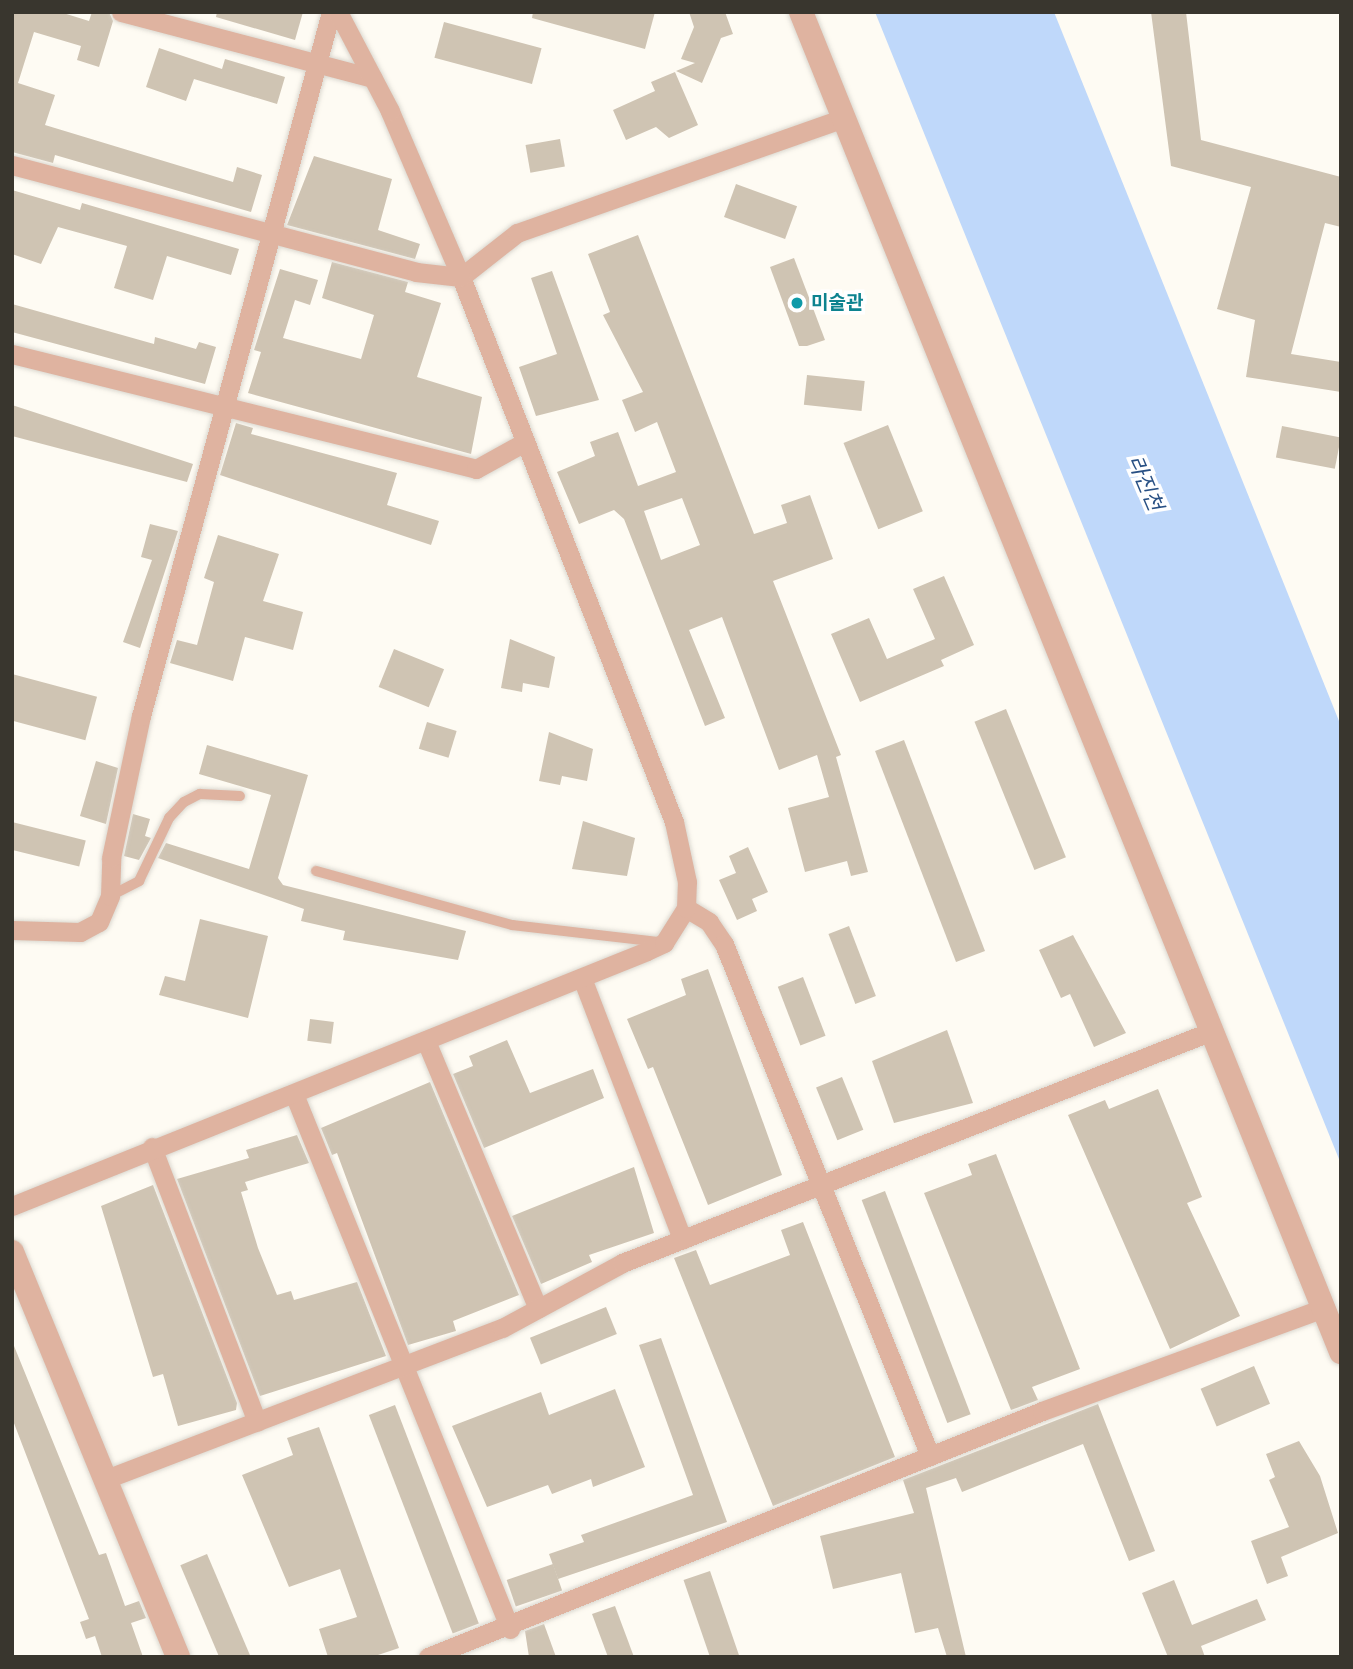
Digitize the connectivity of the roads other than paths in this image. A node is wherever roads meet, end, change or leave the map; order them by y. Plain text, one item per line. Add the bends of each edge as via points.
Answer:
1 (121, 12) edge
2 (331, 12) edge
3 (338, 12) edge
4 (801, 12) edge
5 (317, 62) junction
6 (373, 78) junction
7 (844, 118) junction
8 (12, 165) edge
9 (269, 235) junction
10 (461, 277) junction
11 (12, 354) edge
12 (223, 404) junction
13 (525, 442) junction
14 (240, 796) dead end
15 (316, 871) dead end
16 (110, 896) junction
17 (686, 908) junction
18 (12, 930) edge
19 (664, 943) junction
20 (582, 978) junction
21 (1212, 1031) junction
22 (426, 1041) junction
23 (294, 1094) junction
24 (152, 1147) junction
25 (822, 1183) junction
26 (12, 1206) edge
27 (682, 1239) junction
28 (12, 1252) edge
29 (1323, 1308) junction
30 (538, 1309) junction
31 (1341, 1352) edge
32 (406, 1366) junction
33 (257, 1422) junction
34 (930, 1456) junction
35 (106, 1479) junction
36 (510, 1629) junction
37 (178, 1657) edge
38 (428, 1657) edge

1 - 5 street
2 - 5 street
3 - 6 street
4 - 7 street
5 - 6 street
5 - 9 street
6 - 10 street
7 - 10 street via 517,233
7 - 21 street
8 - 9 street
9 - 10 street
9 - 12 street
10 - 13 street
11 - 12 street
12 - 13 street via 476,468
12 - 16 street via 141,716 111,858
13 - 17 street via 674,822 687,882
14 - 16 lane via 200,794 184,802 169,818 139,881
15 - 19 lane via 512,925
16 - 18 street via 99,922 80,932
17 - 19 street
17 - 25 street via 709,922 724,944
19 - 20 street
20 - 22 street
20 - 27 street
21 - 25 street
21 - 29 street
22 - 23 street
22 - 30 street
23 - 24 street
23 - 32 street
24 - 26 street
24 - 33 street
25 - 27 street
25 - 34 street
27 - 30 street
28 - 35 street
29 - 31 street
29 - 34 street
30 - 32 street
32 - 33 street
32 - 36 street
33 - 35 street
34 - 36 street
35 - 37 street
36 - 38 street

